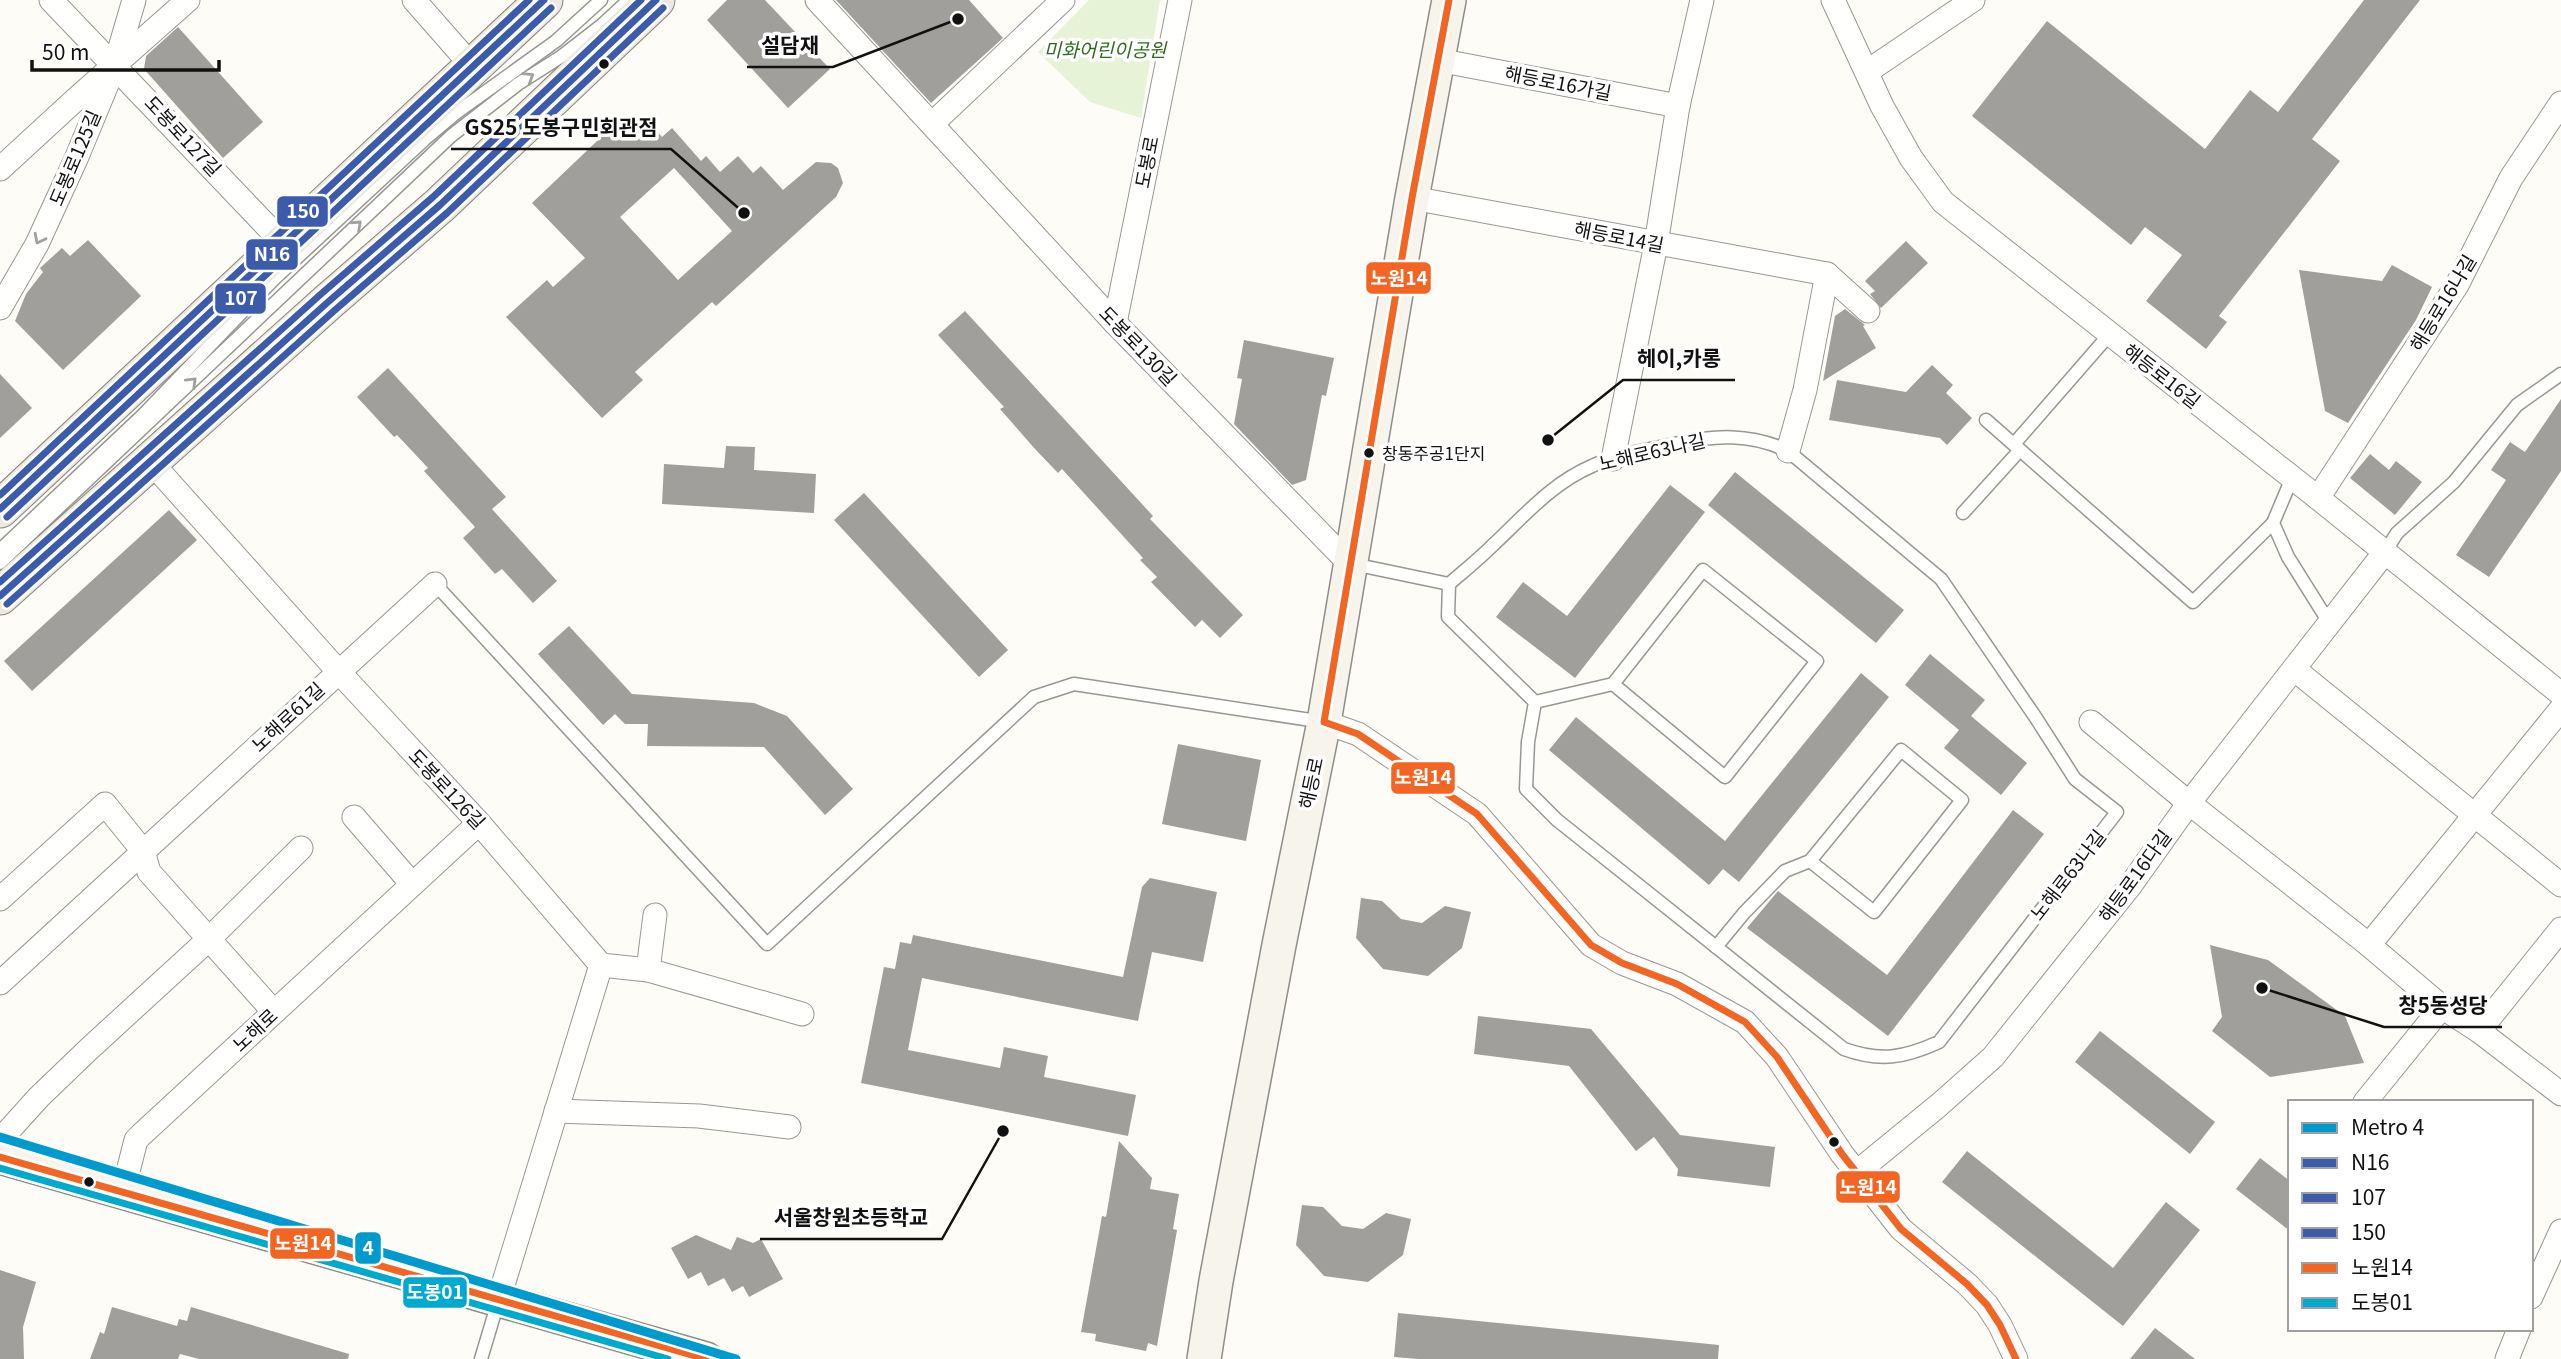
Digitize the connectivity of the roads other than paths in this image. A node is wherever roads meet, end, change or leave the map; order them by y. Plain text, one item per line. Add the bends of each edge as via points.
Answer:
1 (51, 0) edge
2 (134, 0) edge
3 (188, 0) edge
4 (414, 0) edge
5 (544, 0) edge
6 (601, 0) edge
7 (629, 0) edge
8 (656, 0) edge
9 (817, 0) edge
10 (1063, 0) edge
11 (1180, 0) edge
12 (1449, 0) edge
13 (1702, 0) edge
14 (1833, 0) edge
15 (1973, 0) edge
16 (1438, 60) junction
17 (115, 65) junction
18 (472, 66) junction
19 (1868, 71) junction
20 (1678, 106) junction
21 (2560, 107) edge
22 (932, 124) junction
23 (0, 169) edge
24 (1412, 198) junction
25 (285, 244) junction
26 (1656, 244) junction
27 (1827, 274) junction
28 (0, 309) edge
29 (1868, 311) dead end
30 (1115, 323) junction
31 (2109, 335) junction
32 (2561, 374) edge
33 (1986, 420) dead end
34 (2017, 447) junction
35 (1788, 451) junction
36 (1613, 458) junction
37 (151, 462) junction
38 (2292, 478) junction
39 (2318, 498) junction
40 (0, 509) edge
41 (1963, 513) dead end
42 (2273, 523) junction
43 (0, 550) edge
44 (2385, 552) junction
45 (0, 563) edge
46 (1349, 563) junction
47 (435, 584) joint
48 (1449, 584) junction
49 (0, 596) edge
50 (2330, 624) junction
51 (2294, 669) junction
52 (338, 671) junction
53 (1613, 684) junction
54 (2561, 694) edge
55 (1535, 702) junction
56 (2561, 709) edge
57 (1324, 722) junction
58 (2091, 722) dead end
59 (2189, 803) junction
60 (2476, 815) junction
61 (354, 817) dead end
62 (478, 822) junction
63 (301, 848) dead end
64 (143, 851) junction
65 (1810, 861) junction
66 (412, 884) junction
67 (2561, 885) edge
68 (0, 899) edge
69 (655, 915) dead end
70 (2561, 929) edge
71 (209, 939) junction
72 (2370, 945) junction
73 (1716, 947) junction
74 (601, 965) junction
75 (648, 970) junction
76 (0, 983) edge
77 (2442, 1007) junction
78 (274, 1012) junction
79 (802, 1014) dead end
80 (2479, 1031) junction
81 (2561, 1094) edge
82 (2367, 1100) edge
83 (556, 1111) junction
84 (789, 1127) dead end
85 (0, 1140) edge
86 (0, 1157) edge
87 (1856, 1173) junction
88 (122, 1191) junction
89 (2561, 1231) edge
90 (2533, 1287) edge
91 (499, 1298) junction
92 (2518, 1331) edge
93 (481, 1359) edge
94 (706, 1359) edge
95 (1204, 1359) edge
96 (2016, 1359) edge
97 (2507, 1359) edge

1 - 17 street, 도봉로127길
2 - 17 street, 도봉로125길
3 - 17 street
4 - 18 street
5 - 18 main road
6 - 43 lane via 556,41 425,139 274,279 144,414
45 -> 7 lane via 451,136 518,83 562,56
8 - 37 main road via 440,205
9 - 22 street, 도봉로130길
10 - 22 street
11 - 30 street, 도봉로
12 - 16 main road, 해등로
13 - 20 street
14 - 19 street, 해등로16길
15 - 19 street
16 - 20 street, 해등로16가길
16 - 24 main road, 해등로
17 - 23 street
17 - 25 street, 도봉로127길
17 -> 28 street, 도봉로125길 via 62,191
18 - 25 main road
19 - 31 street, 해등로16길 via 1911,158 1943,202
20 - 26 street
21 - 39 street, 해등로16나길 via 2511,178 2457,285
22 - 30 street, 도봉로130길
24 - 26 street, 해등로14길
24 - 46 main road, 해등로
25 - 40 main road
26 - 27 street, 해등로14길
26 - 36 street
27 - 29 street
27 - 35 street
30 - 46 street, 도봉로130길
31 - 34 lane
31 - 38 street, 해등로16길
32 - 44 lane via 2517,405 2454,482 2397,533
33 - 34 lane
34 - 41 lane
34 - 42 lane via 2193,602
35 - 36 lane, 노해로63나길 via 1756,438 1729,436 1698,438
35 - 73 lane, 노해로63나길 via 1941,579 2075,779 2117,812 1939,1042 1913,1054 1868,1058 1844,1049
36 - 48 lane, 노해로63나길 via 1591,466 1531,506
37 - 49 main road
37 - 52 street, 도봉로126길
38 - 39 street, 해등로16길
38 - 42 lane
39 - 44 street, 해등로16길
42 - 50 lane via 2288,557
44 - 50 street, 해등로16다길
44 - 54 street, 해등로16길
46 - 48 lane
46 - 57 main road, 해등로
47 - 52 street, 노해로61길
47 - 57 lane via 767,944 1034,697 1074,684
48 - 55 lane via 1448,617
50 - 51 street, 해등로16다길
51 - 59 street, 해등로16다길
51 - 60 street
52 - 62 street, 도봉로126길
52 - 64 street, 노해로61길
53 - 53 lane via 1725,777 1817,661 1703,570
53 - 55 lane
55 - 73 lane, 노해로63나길 via 1526,789 1557,820
56 - 60 street
57 - 87 street via 1357,734 1477,814 1591,945 1622,963 1677,984 1745,1022 1777,1057
57 - 95 main road, 해등로 via 1273,972
58 - 59 street
59 - 72 street
59 - 87 street, 해등로16다길 via 2130,886 1993,1057
60 - 67 street
60 - 72 street
61 - 66 street
62 - 66 street, 노해로
62 - 74 street, 도봉로126길
63 - 71 street
64 - 68 street via 106,804
64 - 71 street via 149,873
64 - 76 street, 노해로61길
65 - 65 lane via 1874,912 1962,800 1901,750
65 - 73 lane via 1785,871
66 - 78 street, 노해로
69 - 75 street
70 - 80 street
71 - 78 street
71 - 85 street via 39,1097
72 - 77 street
74 - 75 street
74 - 83 street
75 - 79 street
77 - 80 street
77 - 82 street
78 - 88 street, 노해로 via 136,1140
80 - 81 street
83 - 84 street via 699,1116
83 - 91 street
86 - 88 main road
87 - 96 street via 1901,1228 1987,1305
88 - 91 main road
89 - 90 street
91 - 93 lane
91 - 94 main road
92 - 97 street

